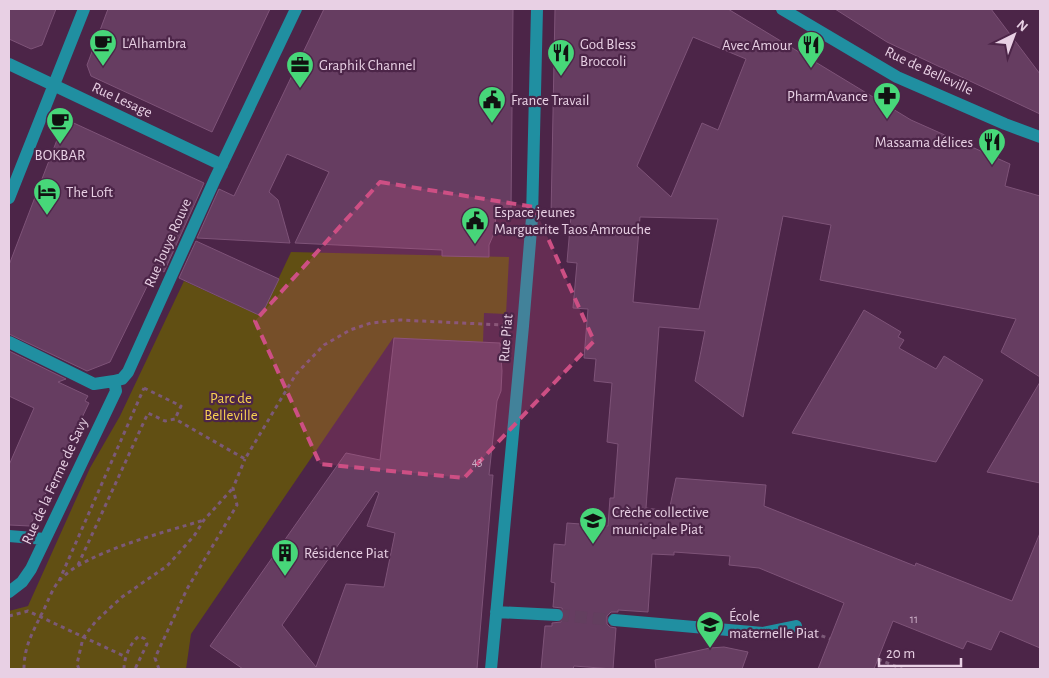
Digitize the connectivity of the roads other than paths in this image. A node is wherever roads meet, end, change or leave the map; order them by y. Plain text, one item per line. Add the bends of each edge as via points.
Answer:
1 (84, 9) edge
2 (296, 9) edge
3 (537, 9) edge
4 (782, 9) edge
5 (9, 64) edge
6 (54, 86) junction
7 (1040, 137) edge
8 (222, 165) junction
9 (9, 198) edge
10 (9, 342) edge
11 (114, 381) junction
12 (9, 536) edge
13 (45, 539) junction
14 (11, 590) edge
15 (496, 612) junction
16 (557, 615) tunnel mouth
17 (614, 620) tunnel mouth
18 (796, 626) dead end
19 (491, 669) edge

1 - 6 street
2 - 8 street, Rue Jouye Rouve
3 - 15 street, Rue Piat via 532,218
4 - 7 street, Rue de Belleville via 896,77
5 - 6 street, Rue Lesage
6 - 8 street, Rue Lesage
6 - 9 street
8 - 11 street, Rue Jouye Rouve via 128,372 122,379
10 - 11 street via 94,384
11 - 13 street, Rue de la Ferme de Savy via 116,391
12 - 13 street
13 - 14 street, Rue de la Ferme de Savy via 32,569
15 - 16 street
15 - 19 street, Rue Piat
17 - 18 street via 763,632

